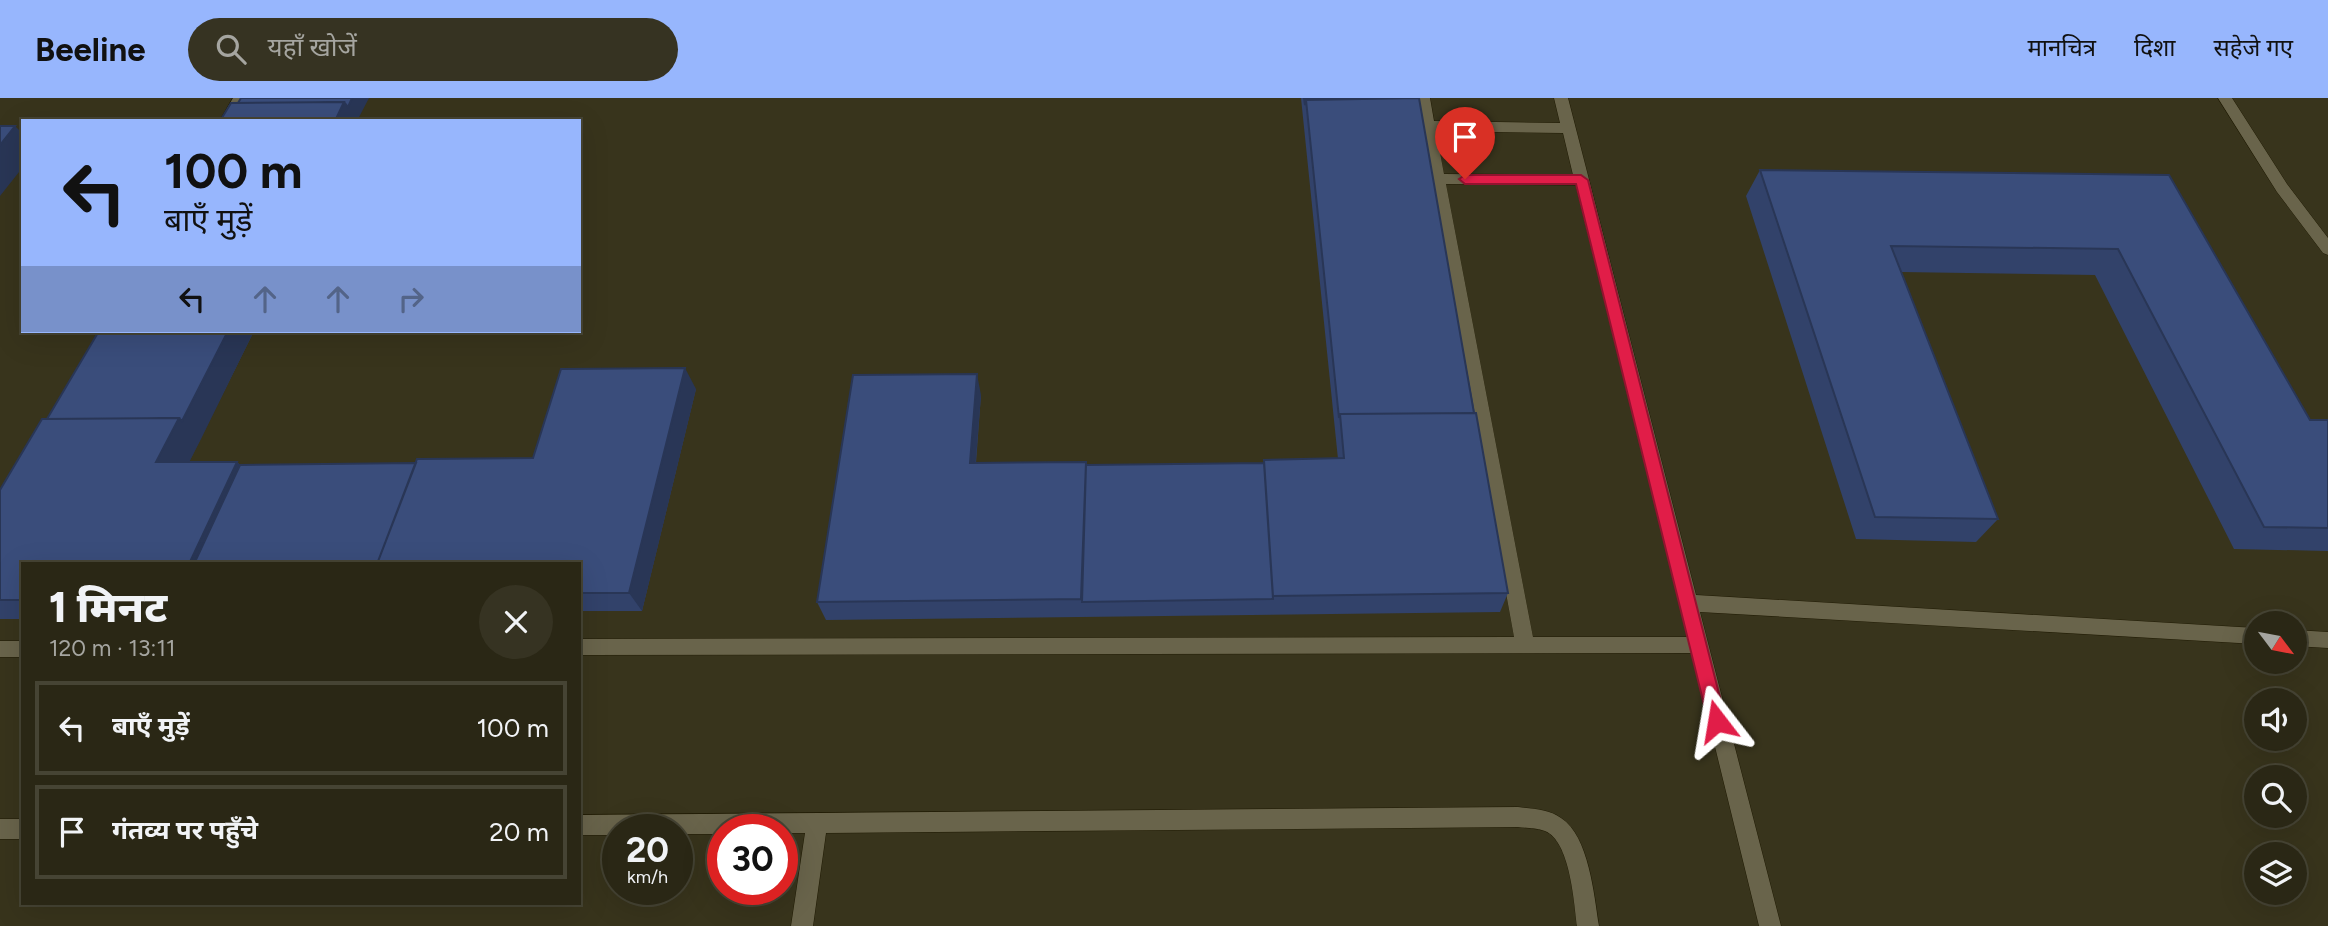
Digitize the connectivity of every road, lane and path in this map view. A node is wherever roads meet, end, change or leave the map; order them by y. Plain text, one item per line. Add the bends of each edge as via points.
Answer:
1 (240, 98) edge
2 (1423, 98) edge
3 (1560, 98) edge
4 (2225, 98) edge
5 (227, 119) edge
6 (1428, 126) junction
7 (1568, 128) junction
8 (1438, 179) junction
9 (1581, 180) junction
10 (2328, 249) edge
11 (1689, 603) junction
12 (2244, 635) edge
13 (2307, 639) edge
14 (2328, 640) edge
15 (1525, 645) junction
16 (1697, 645) junction
17 (581, 647) edge
18 (0, 649) edge
19 (21, 649) edge
20 (817, 823) junction
21 (581, 825) edge
22 (0, 829) edge
23 (21, 829) edge
24 (802, 926) edge
25 (1588, 926) edge
26 (1770, 926) edge

1 - 5 street
2 - 6 street
3 - 7 street
4 - 10 street via 2282,188
6 - 7 street
6 - 8 street
7 - 9 street
8 - 9 street
8 - 15 street
9 - 11 street
11 - 12 street
11 - 16 street
13 - 14 street
15 - 16 street
15 - 17 street
16 - 26 street
18 - 19 street
20 - 21 street
20 - 24 street
20 - 25 street via 1518,817 1550,823 1573,848
22 - 23 street

